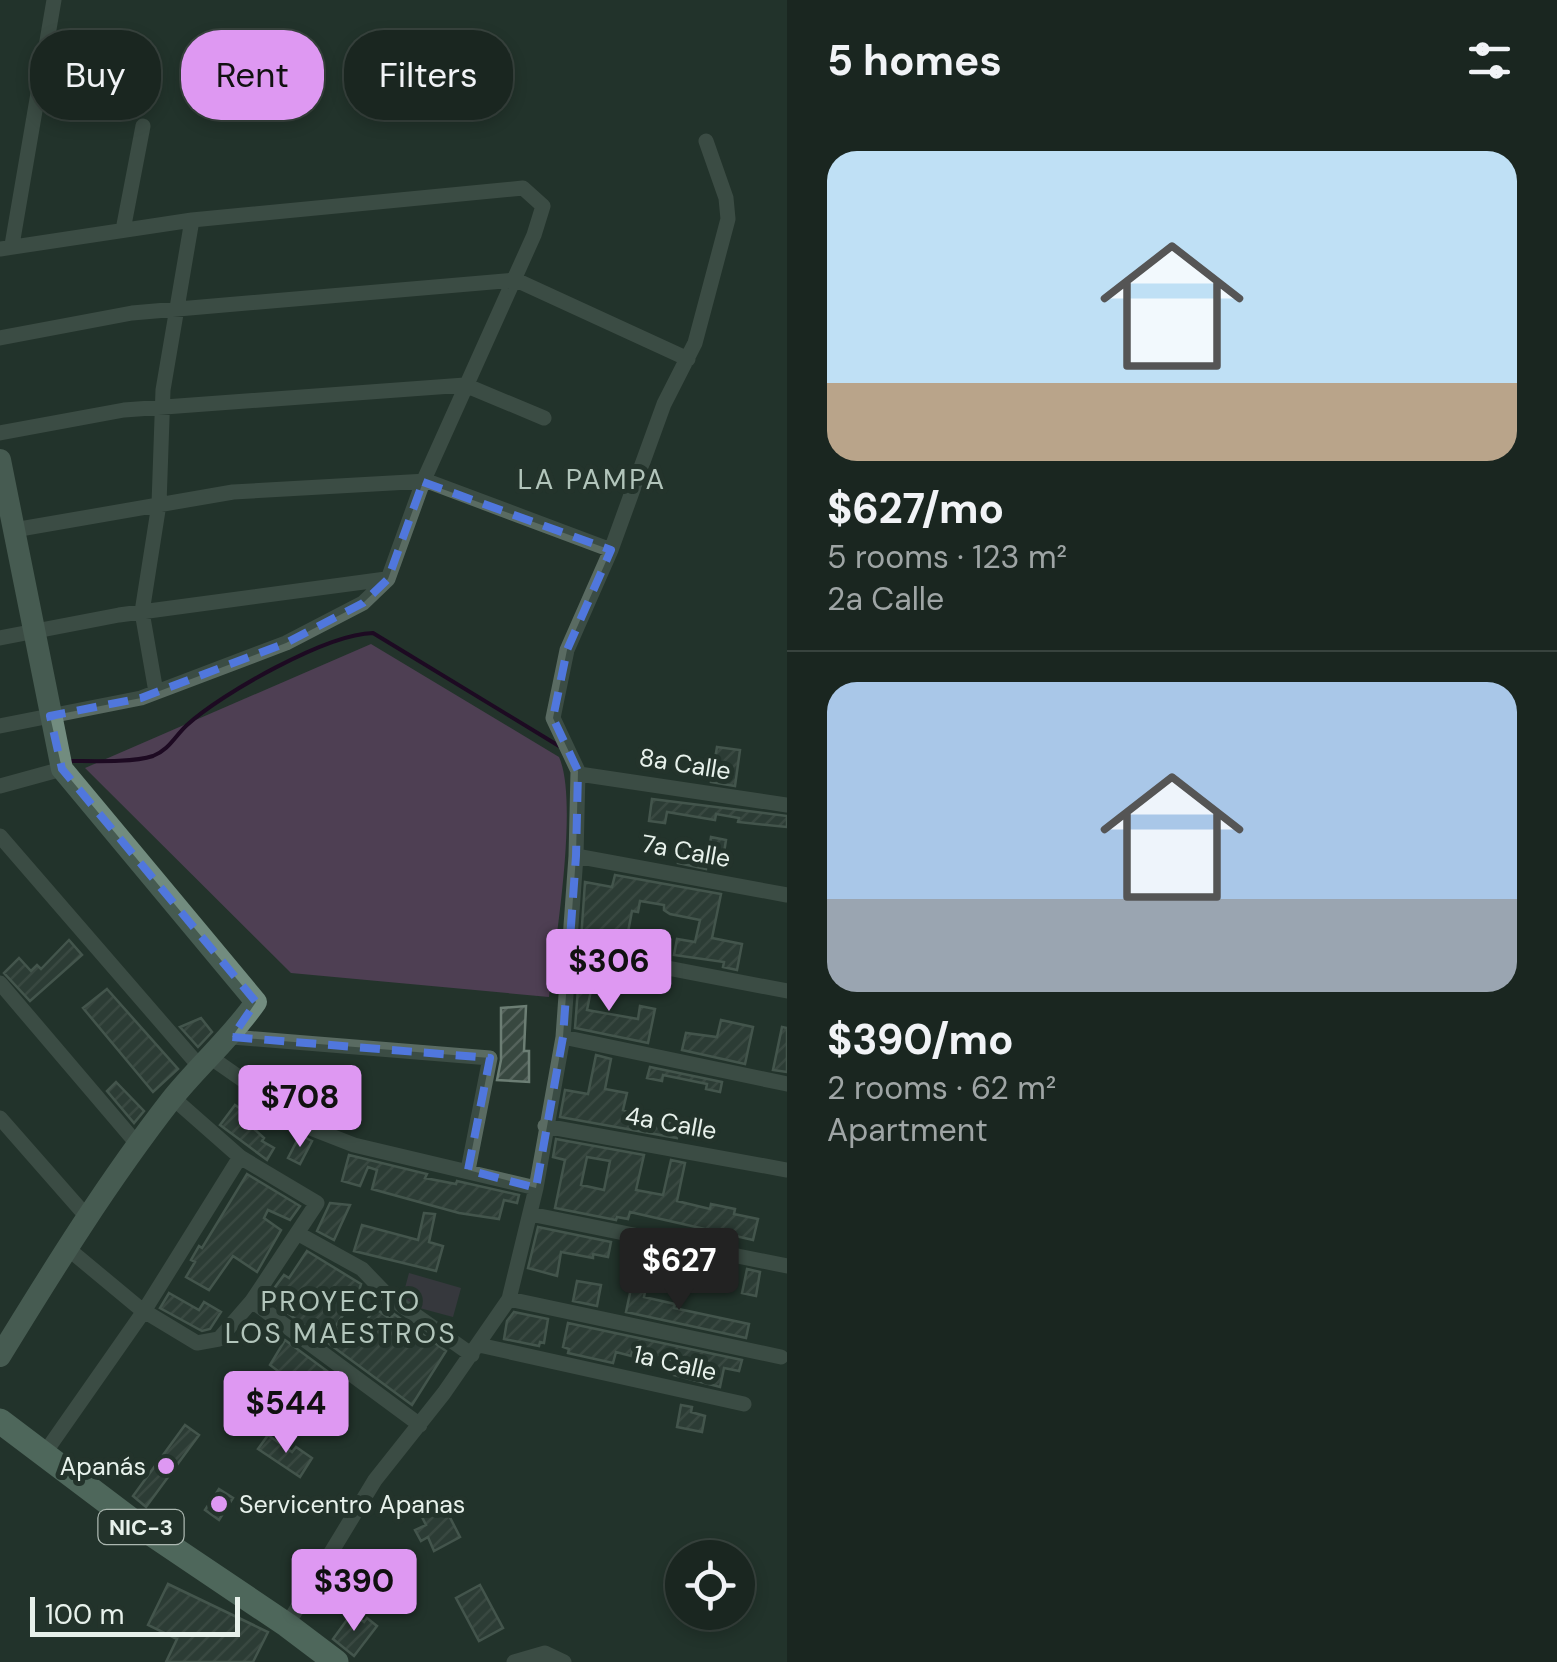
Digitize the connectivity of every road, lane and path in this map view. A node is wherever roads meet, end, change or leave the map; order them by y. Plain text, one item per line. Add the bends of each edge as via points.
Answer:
1 (54, 0) edge
2 (143, 126) dead end
3 (706, 142) dead end
4 (192, 220) junction
5 (123, 230) junction
6 (6, 247) edge
7 (514, 280) junction
8 (177, 309) junction
9 (0, 338) edge
10 (688, 359) junction
11 (466, 385) junction
12 (162, 407) junction
13 (544, 418) dead end
14 (0, 433) edge
15 (0, 460) edge
16 (423, 482) junction
17 (159, 504) junction
18 (14, 530) junction
19 (610, 550) junction
20 (388, 579) junction
21 (142, 612) junction
22 (34, 632) junction
23 (0, 638) edge
24 (156, 692) junction
25 (50, 716) junction
26 (0, 726) edge
27 (62, 768) junction
28 (578, 771) junction
29 (0, 786) edge
30 (787, 805) edge
31 (0, 836) edge
32 (576, 856) junction
33 (787, 895) edge
34 (570, 949) junction
35 (0, 983) edge
36 (787, 991) edge
37 (232, 1036) junction
38 (563, 1037) junction
39 (205, 1062) junction
40 (787, 1084) edge
41 (173, 1098) junction
42 (0, 1118) edge
43 (545, 1126) junction
44 (138, 1145) junction
45 (240, 1157) junction
46 (468, 1170) junction
47 (787, 1170) edge
48 (536, 1188) junction
49 (530, 1214) junction
50 (87, 1217) junction
51 (297, 1233) junction
52 (66, 1247) junction
53 (787, 1266) edge
54 (509, 1299) junction
55 (252, 1302) junction
56 (144, 1311) junction
57 (476, 1350) junction
58 (0, 1356) edge
59 (781, 1357) dead end
60 (744, 1404) dead end
61 (0, 1421) edge
62 (420, 1425) junction
63 (44, 1454) junction
64 (287, 1625) junction
65 (336, 1662) edge
66 (514, 1662) edge
67 (564, 1662) edge

1 - 6 street
2 - 5 street
3 - 10 street via 728,219
4 - 5 street
4 - 7 street via 524,188 543,206
4 - 8 street
5 - 6 street
7 - 8 street
7 - 10 street
7 - 11 street
8 - 9 street
8 - 12 street
10 - 19 street via 664,404
11 - 12 street
11 - 13 street
11 - 16 street
12 - 14 street
12 - 17 street
15 - 18 street
16 - 17 street via 233,492
16 - 19 street
16 - 20 street
17 - 18 street
17 - 21 street
18 - 22 street
19 - 28 street via 567,650 553,718
20 - 21 street
20 - 24 street via 363,603 286,644
21 - 22 street
21 - 24 street
22 - 23 street
22 - 25 street
24 - 25 street
25 - 26 street
25 - 27 street
27 - 29 street
27 - 37 street via 256,1002
28 - 30 street, 8a Calle
28 - 32 street
31 - 39 street
32 - 33 street, 7a Calle
32 - 34 street
34 - 36 street
34 - 38 street
35 - 44 street
37 - 39 street
37 - 46 street via 490,1058
38 - 40 street
38 - 43 street
39 - 41 street
39 - 46 street via 313,1129
41 - 44 street
41 - 45 street
42 - 50 street
43 - 47 street, 4a Calle
43 - 48 street
44 - 50 street
45 - 51 street via 317,1203
45 - 56 street
46 - 48 street
48 - 49 street
49 - 53 street
49 - 54 street
50 - 52 street
51 - 55 street
51 - 57 street
52 - 56 street
52 - 58 street
54 - 57 street
54 - 59 street
55 - 56 street via 219,1338 197,1343
55 - 62 street
56 - 63 street
57 - 60 street, 1a Calle
57 - 62 street
61 - 63 main road, NIC-3
62 - 64 street via 375,1480
63 - 64 main road, NIC-3
64 - 65 main road, NIC-3
66 - 67 street via 545,1653

